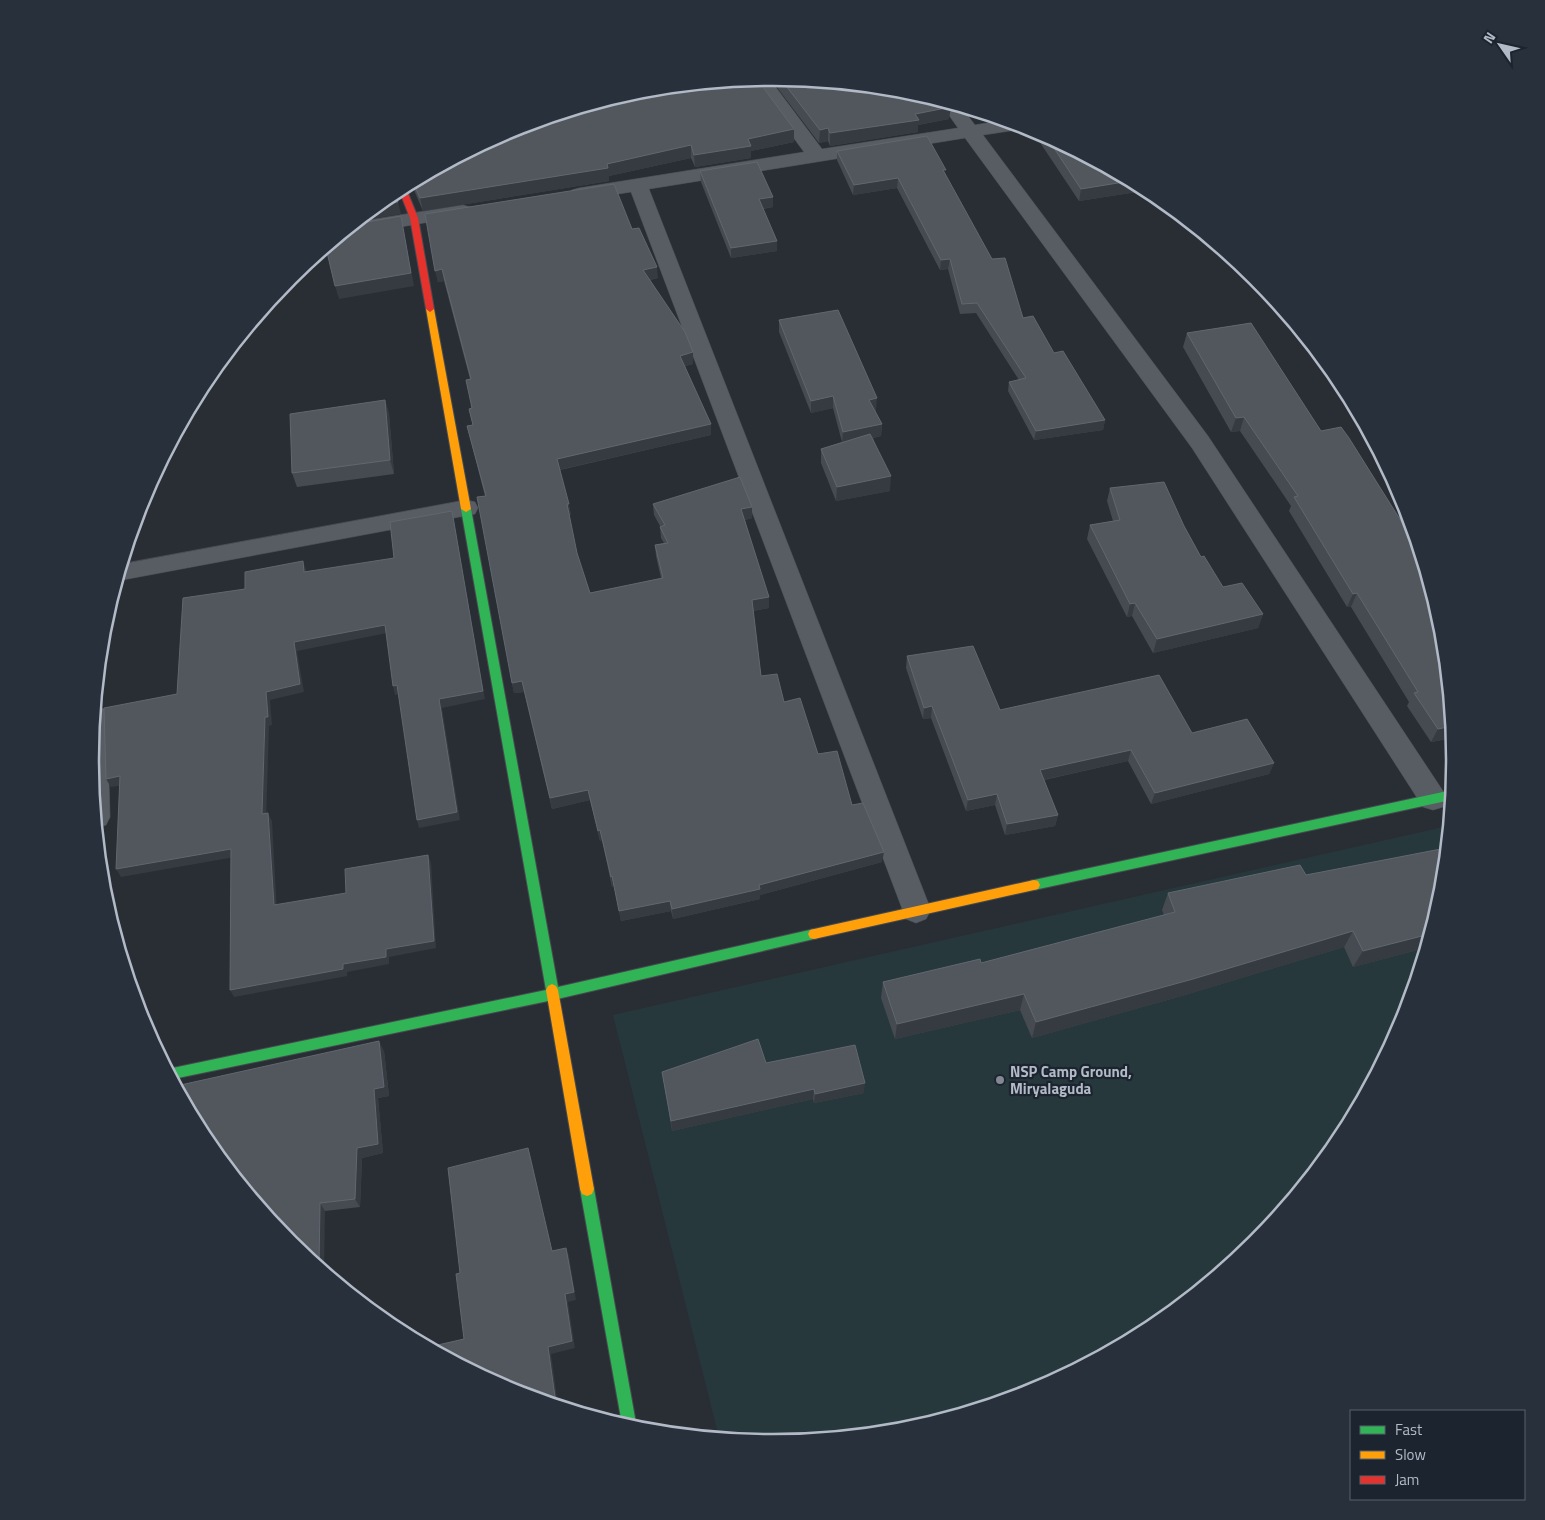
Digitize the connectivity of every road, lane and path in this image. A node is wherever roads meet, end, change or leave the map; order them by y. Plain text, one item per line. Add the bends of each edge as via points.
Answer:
1 (765, 86) edge
2 (956, 112) edge
3 (1000, 126) edge
4 (972, 131) junction
5 (816, 155) junction
6 (638, 185) junction
7 (405, 196) edge
8 (560, 196) edge
9 (482, 208) edge
10 (414, 218) junction
11 (358, 228) edge
12 (466, 508) junction
13 (126, 572) edge
14 (1442, 797) edge
15 (916, 910) junction
16 (553, 994) junction
17 (176, 1073) edge
18 (628, 1418) edge

1 - 5 street
2 - 4 street
3 - 4 street
4 - 5 street
4 - 14 street via 1200,442
5 - 6 street
6 - 8 street
6 - 15 street
7 - 10 street
9 - 10 street
10 - 11 street
10 - 12 street
12 - 13 street
12 - 16 street
14 - 15 street
15 - 16 street
16 - 17 street
16 - 18 street

